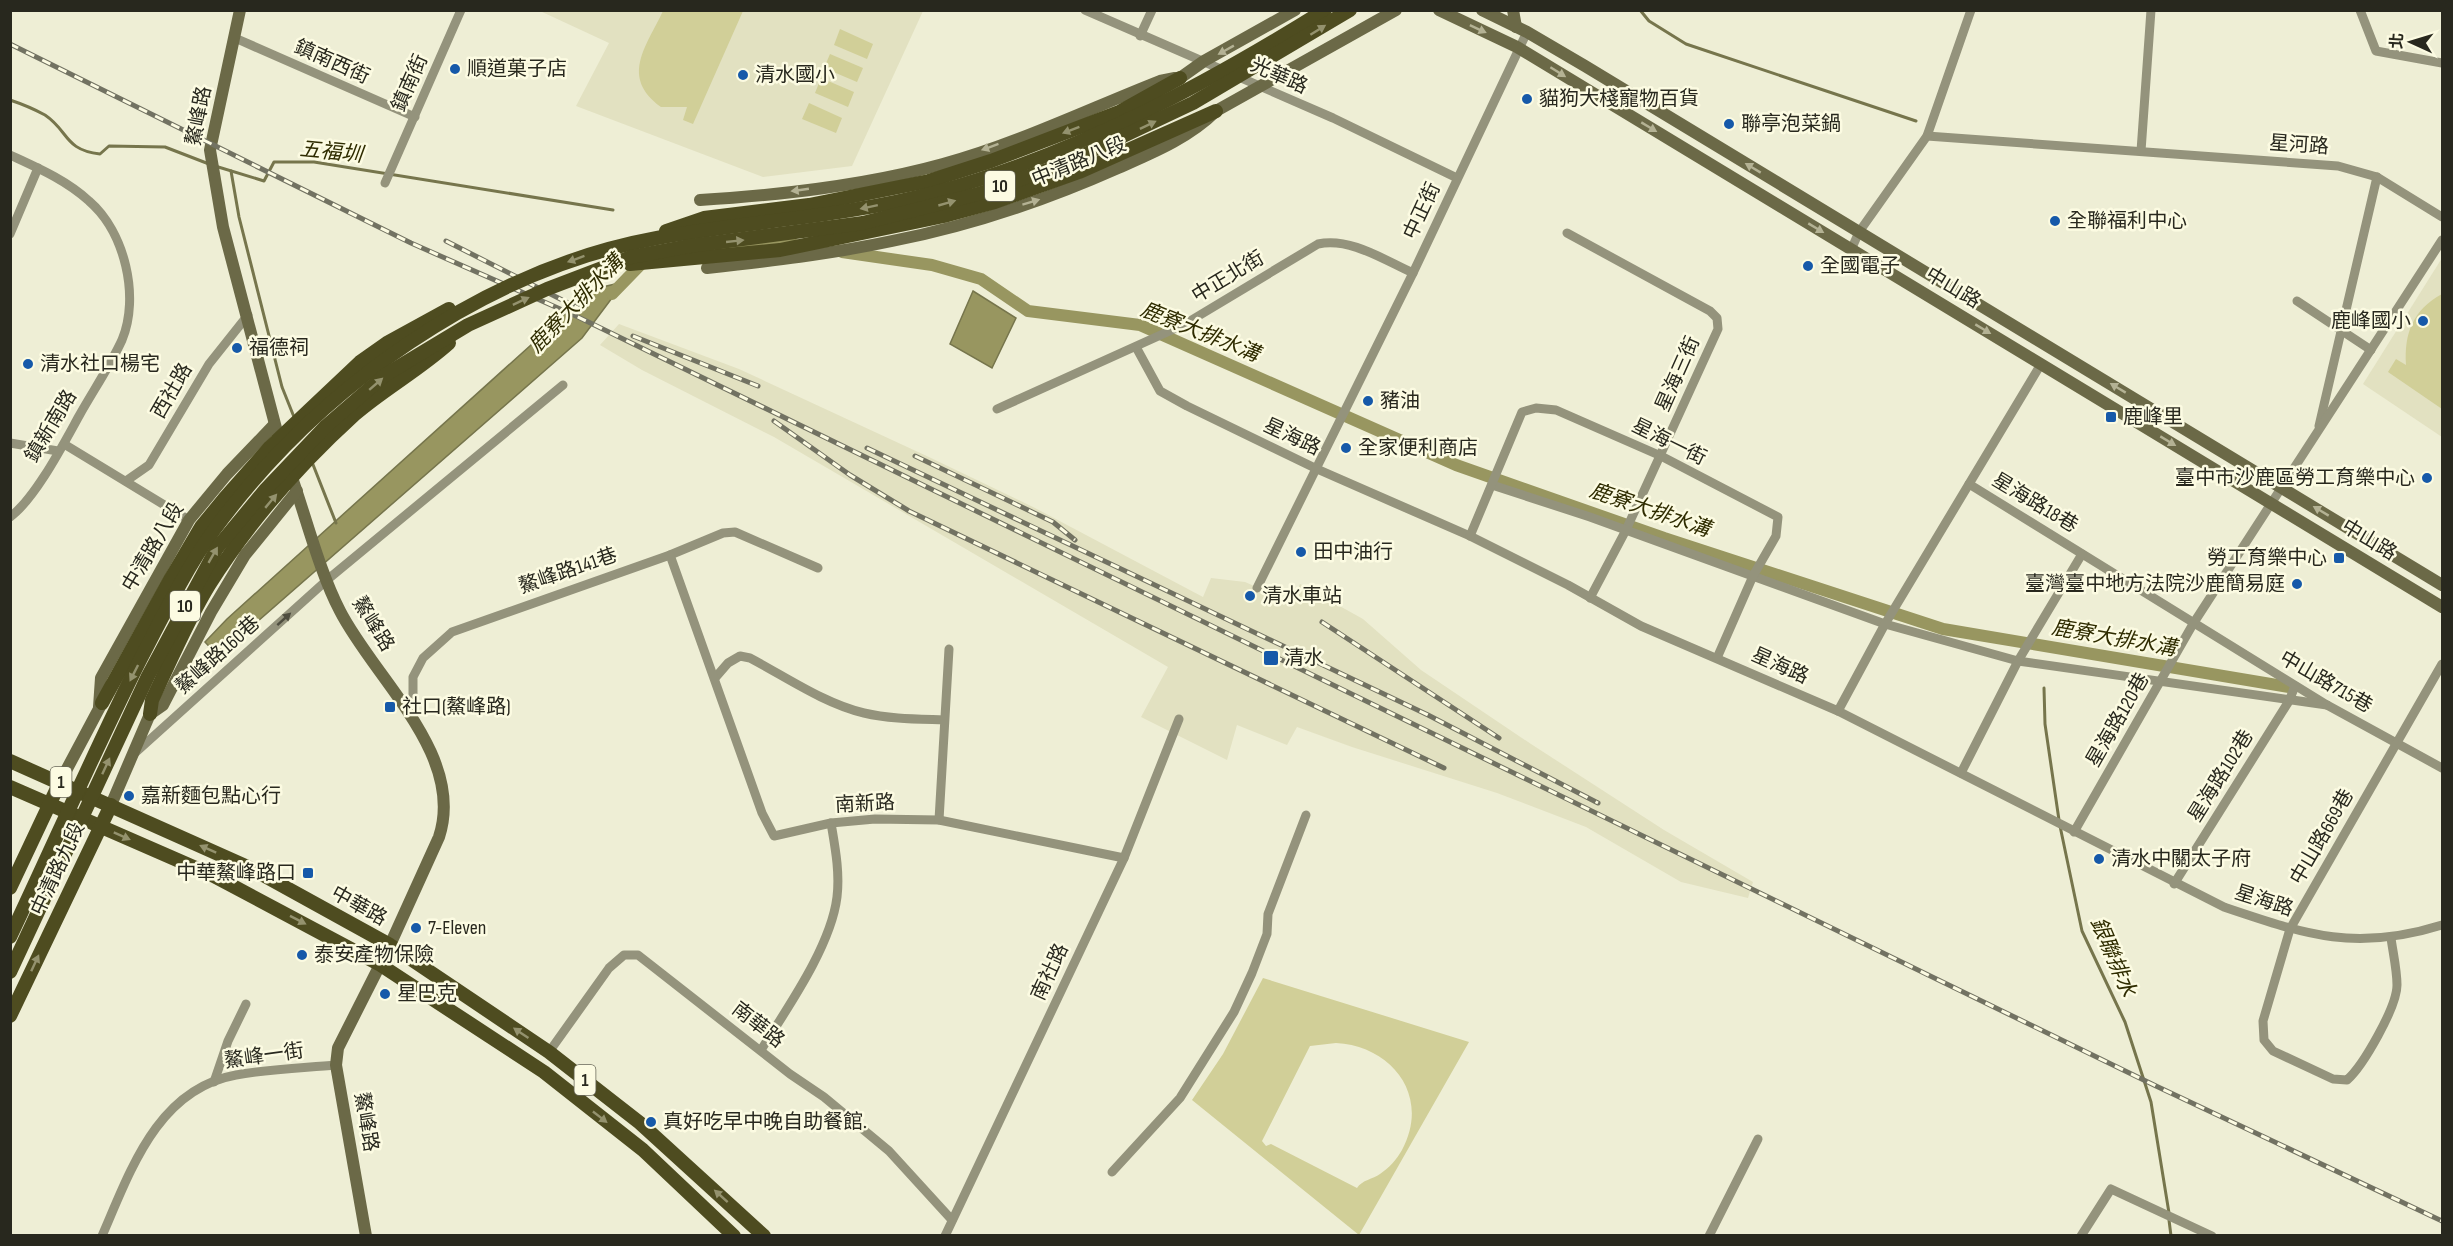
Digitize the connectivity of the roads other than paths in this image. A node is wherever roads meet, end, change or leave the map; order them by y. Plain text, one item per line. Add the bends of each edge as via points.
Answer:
1 (240, 10) edge
2 (461, 10) edge
3 (1085, 10) edge
4 (1152, 10) edge
5 (1275, 10) edge
6 (1295, 10) edge
7 (1325, 10) edge
8 (1350, 10) edge
9 (1396, 10) edge
10 (1438, 10) edge
11 (1482, 10) edge
12 (1514, 10) edge
13 (1971, 10) edge
14 (2151, 10) edge
15 (2360, 10) edge
16 (1273, 24) junction
17 (1522, 29) junction
18 (1140, 36) junction
19 (235, 38) junction
20 (1517, 47) junction
21 (1204, 62) junction
22 (2442, 63) edge
23 (1181, 78) junction
24 (1259, 88) junction
25 (1216, 111) junction
26 (415, 117) junction
27 (1927, 136) junction
28 (2141, 151) junction
29 (10, 155) edge
30 (38, 168) junction
31 (2377, 177) junction
32 (1457, 178) junction
33 (385, 181) dead end
34 (700, 200) joint
35 (2442, 218) edge
36 (1859, 232) junction
37 (1567, 233) dead end
38 (10, 234) edge
39 (2442, 240) edge
40 (632, 244) junction
41 (1851, 250) junction
42 (616, 264) junction
43 (707, 268) joint
44 (1413, 273) junction
45 (2297, 301) dead end
46 (463, 309) junction
47 (248, 315) junction
48 (468, 325) junction
49 (2341, 330) junction
50 (1136, 347) junction
51 (2371, 350) junction
52 (2041, 364) junction
53 (563, 385) dead end
54 (997, 409) dead end
55 (274, 425) junction
56 (2318, 432) junction
57 (10, 443) edge
58 (61, 447) junction
59 (1661, 456) junction
60 (1317, 469) junction
61 (126, 481) junction
62 (1492, 484) junction
63 (1969, 484) junction
64 (2281, 487) junction
65 (297, 491) junction
66 (2271, 503) junction
67 (10, 518) edge
68 (189, 520) junction
69 (1626, 530) junction
70 (1470, 536) junction
71 (2082, 554) junction
72 (670, 555) junction
73 (818, 568) dead end
74 (326, 575) junction
75 (1753, 576) junction
76 (2442, 585) edge
77 (1257, 588) dead end
78 (1590, 598) junction
79 (2442, 607) edge
80 (1885, 624) junction
81 (2193, 624) junction
82 (949, 649) dead end
83 (1717, 658) junction
84 (2018, 661) junction
85 (2442, 664) edge
86 (715, 678) junction
87 (2161, 683) junction
88 (2295, 686) junction
89 (2289, 701) junction
90 (100, 705) junction
91 (2327, 705) junction
92 (1838, 711) junction
93 (150, 714) junction
94 (1179, 719) dead end
95 (413, 720) junction
96 (944, 720) junction
97 (2398, 742) junction
98 (131, 756) junction
99 (11, 763) edge
100 (2442, 768) edge
101 (1961, 773) junction
102 (60, 782) junction
103 (10, 787) edge
104 (49, 805) junction
105 (111, 805) junction
106 (1306, 815) dead end
107 (939, 820) junction
108 (831, 823) junction
109 (99, 825) junction
110 (2074, 832) junction
111 (1124, 858) junction
112 (24, 859) junction
113 (10, 871) edge
114 (2175, 884) junction
115 (10, 888) edge
116 (2442, 925) edge
117 (2290, 929) junction
118 (10, 937) edge
119 (2391, 938) junction
120 (390, 945) junction
121 (379, 964) junction
122 (10, 972) edge
123 (246, 1004) dead end
124 (10, 1016) edge
125 (761, 1050) junction
126 (549, 1052) junction
127 (336, 1065) junction
128 (214, 1082) junction
129 (1758, 1139) dead end
130 (1112, 1172) dead end
131 (952, 1220) junction
132 (102, 1236) edge
133 (366, 1236) edge
134 (734, 1236) edge
135 (764, 1236) edge
136 (945, 1236) edge
137 (1709, 1236) edge
138 (2081, 1236) edge
139 (2212, 1236) edge

1 - 19 street, 鰲峰路
2 - 26 street, 鎮南街
3 - 18 street, 光華路
4 - 18 street
5 - 16 street
6 - 16 street
7 -> 40 main road, 10, bridge via 1180,94 1061,151 996,174 933,193 842,212
42 -> 8 main road, 10, bridge via 631,257 690,246 863,224 978,194 1065,164 1183,108
9 - 24 street, 中清路八段
10 -> 20 street, 中山路
11 - 17 street, 中山路
12 - 17 street
13 - 27 street
14 - 28 street
15 - 22 street via 2376,51
16 -> 21 street
17 - 20 street, 中正街
36 -> 17 street, 中山路
18 - 21 street, 光華路
19 - 26 street, 鎮南西街
19 - 47 street, 鰲峰路 via 210,150 224,227
20 - 32 street, 中正街
20 -> 41 street, 中山路
21 - 23 street
21 - 24 street, 光華路
23 -> 34 street via 1160,81 944,164 875,180
23 -> 40 main road, bridge via 1119,112 929,181 809,205 704,218
24 - 25 street, 中清路八段
24 - 32 street, 光華路 via 1333,118
25 - 42 main road, bridge via 1080,172 944,216 780,250
43 -> 25 street, 中清路八段 via 885,243 965,223 1116,169 1163,148
26 - 33 street, 鎮南街
27 - 28 street, 星河路
27 - 36 street
28 - 31 street, 星河路 via 2338,166
29 - 30 street, 鎮新南路
30 - 38 street
30 - 58 street, 鎮新南路 via 92,203 124,258 129,285 122,339
31 - 35 street, 星河路
31 - 49 street
32 - 44 street, 中正街
34 - 43 street
36 - 41 street
64 -> 36 street, 中山路
37 - 59 street, 星海三街 via 1717,318 1718,329
39 - 51 street, 星海路120巷
40 -> 46 main road, 10, bridge via 540,273
41 -> 52 street, 中山路
48 -> 42 main road, 10, bridge via 547,289
44 - 50 street, 中正北街 via 1347,244 1318,244 1185,324
44 - 60 street, 中正街
45 - 49 street
46 - 90 main road, bridge via 449,309 360,362 270,447 201,527
46 -> 118 main road, 10, bridge via 386,359 324,408 213,531 129,682
47 - 55 street, 鰲峰路
47 - 61 street, 西社路 via 208,364 149,465
93 -> 48 main road, bridge via 152,700 208,588 244,533 309,459 356,414 429,361
122 -> 48 main road, 10, bridge via 148,676 217,548 266,489 325,428 385,375
49 - 51 street
49 - 56 street
50 - 54 street, 中正北街
50 - 60 street, 星海路 via 1160,391
51 - 56 street, 星海路120巷
52 - 63 street
52 -> 66 street, 中山路
53 - 74 street
55 - 65 street, 鰲峰路
55 - 68 street, 中清路八段
56 - 64 street, 星海路120巷
57 - 58 street
58 - 61 street
58 - 67 street, 鎮新南路
59 - 62 street, 星海一街 via 1556,410 1536,408 1522,412
59 - 69 street, 星海三街
59 - 75 street, 星海一街 via 1778,517 1776,536
60 - 70 street, 星海路
60 - 77 street
61 - 68 street
62 - 69 street
62 - 70 street, 星海一街
63 - 71 street, 星海路18巷
63 - 80 street
64 - 66 street, 星海路120巷
76 -> 64 street, 中山路
65 - 74 street, 鰲峰路
65 - 93 street via 245,555 163,705
66 - 79 street, 中山路
66 - 81 street, 星海路120巷
68 - 90 street, 中清路八段 via 101,678
69 - 75 street
69 - 78 street, 星海三街
70 - 78 street, 星海路
71 - 81 street, 星海路18巷
71 - 84 street
72 - 73 street, 鰲峰路141巷 via 723,533 735,532
72 - 86 street
72 - 95 street, 鰲峰路141巷 via 452,632 423,658 413,677
74 - 95 street, 鰲峰路 via 340,611
98 -> 74 street, 鰲峰路160巷
75 - 80 street
75 - 83 street, 星海一街
78 - 83 street, 星海路 via 1641,626
80 - 84 street
80 - 92 street
81 - 87 street, 星海路120巷
81 - 88 street, 中山路715巷
82 - 96 street
83 - 92 street, 星海路
84 - 87 street
84 - 101 street
85 - 97 street, 中山路669巷
86 - 96 street via 740,656 862,713
86 - 108 street, 南新路 via 762,813 774,836
87 - 89 street
87 - 110 street, 星海路120巷
88 - 89 street, 星海路102巷
88 - 91 street, 中山路715巷
89 - 91 street
89 - 114 street, 星海路102巷
90 - 102 street, 中清路八段
91 - 97 street, 中山路715巷
92 - 101 street, 星海路
93 - 98 street
94 - 111 street, 南社路
95 - 120 street, 鰲峰路 via 441,781 445,820
96 - 107 street
97 - 100 street, 中山路715巷
97 - 117 street, 中山路669巷
98 - 105 street
99 - 102 main road, 中華路 / 1
101 - 110 street, 星海路
102 - 104 main road, 中清路九段
102 - 105 main road, 中華路 / 1
103 - 104 main road, 中華路 / 1
104 - 109 main road, 中華路 / 1
104 - 112 main road, 中清路九段
105 - 109 main road, 中清路九段
120 -> 105 main road, 中華路 / 1 via 252,869
106 - 130 street via 1268,914 1256,963 1234,1012 1180,1098
107 - 108 street, 南新路
107 - 111 street, 南新路
108 - 125 street via 838,878 834,917 798,990
109 -> 121 main road, 中華路 / 1 via 214,876
124 -> 109 main road, 中清路九段
110 - 114 street, 星海路
111 - 131 street, 南社路
112 - 113 street
112 - 115 main road, 中清路九段
114 - 117 street, 星海路 via 2224,907
116 - 119 street, 星海路
117 - 119 street, 星海路 via 2341,939
117 - 119 street, 中山路669巷 via 2263,1021 2264,1040 2273,1051 2333,1079 2348,1080 2360,1068 2392,1003 2397,987
120 - 121 street, 鰲峰路
126 -> 120 main road, 中華路 / 1
121 - 127 street, 鰲峰路 via 338,1048
121 -> 134 main road, 中華路 / 1 via 544,1072 643,1150
123 - 128 street
125 - 126 street, 南華路 via 638,955 624,955 609,968
125 - 131 street, 南華路 via 889,1151
135 -> 126 main road, 中華路 / 1 via 640,1123
127 - 128 street, 鰲峰一街 via 235,1075
127 - 133 street, 鰲峰路
128 - 132 street, 鰲峰一街 via 177,1104 155,1126 137,1156
129 - 137 street
131 - 136 street, 南社路
138 - 139 street via 2111,1189

